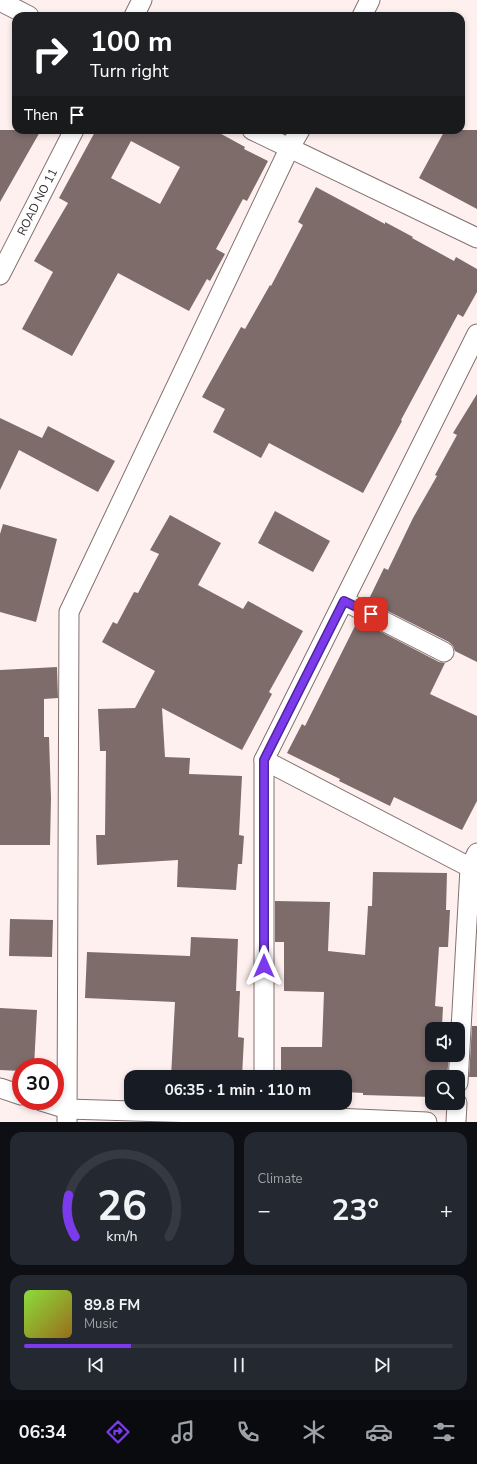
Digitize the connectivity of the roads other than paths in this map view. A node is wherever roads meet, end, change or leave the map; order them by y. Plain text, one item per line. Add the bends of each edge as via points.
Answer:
1 (142, 0) edge
2 (370, 0) edge
3 (0, 1) edge
4 (21, 12) edge
5 (136, 12) edge
6 (364, 12) edge
7 (72, 134) edge
8 (260, 134) edge
9 (298, 134) edge
10 (289, 149) junction
11 (477, 238) edge
12 (0, 275) edge
13 (477, 334) edge
14 (344, 601) junction
15 (444, 652) dead end
16 (264, 760) junction
17 (475, 864) edge
18 (264, 1070) edge
19 (459, 1070) edge
20 (0, 1088) edge
21 (12, 1092) edge
22 (57, 1110) edge
23 (457, 1110) edge
24 (264, 1113) edge
25 (67, 1116) edge
26 (427, 1122) edge
27 (456, 1122) edge

1 - 5 street
2 - 6 street
3 - 4 street
7 - 12 street, ROAD NO 11
8 - 10 street
9 - 10 street
10 - 11 street
10 - 25 street via 69,612
13 - 14 street
14 - 15 street
14 - 16 street
16 - 17 street
16 - 18 street
17 - 19 street
20 - 21 street
22 - 25 street
23 - 27 street
24 - 25 street
24 - 26 street

